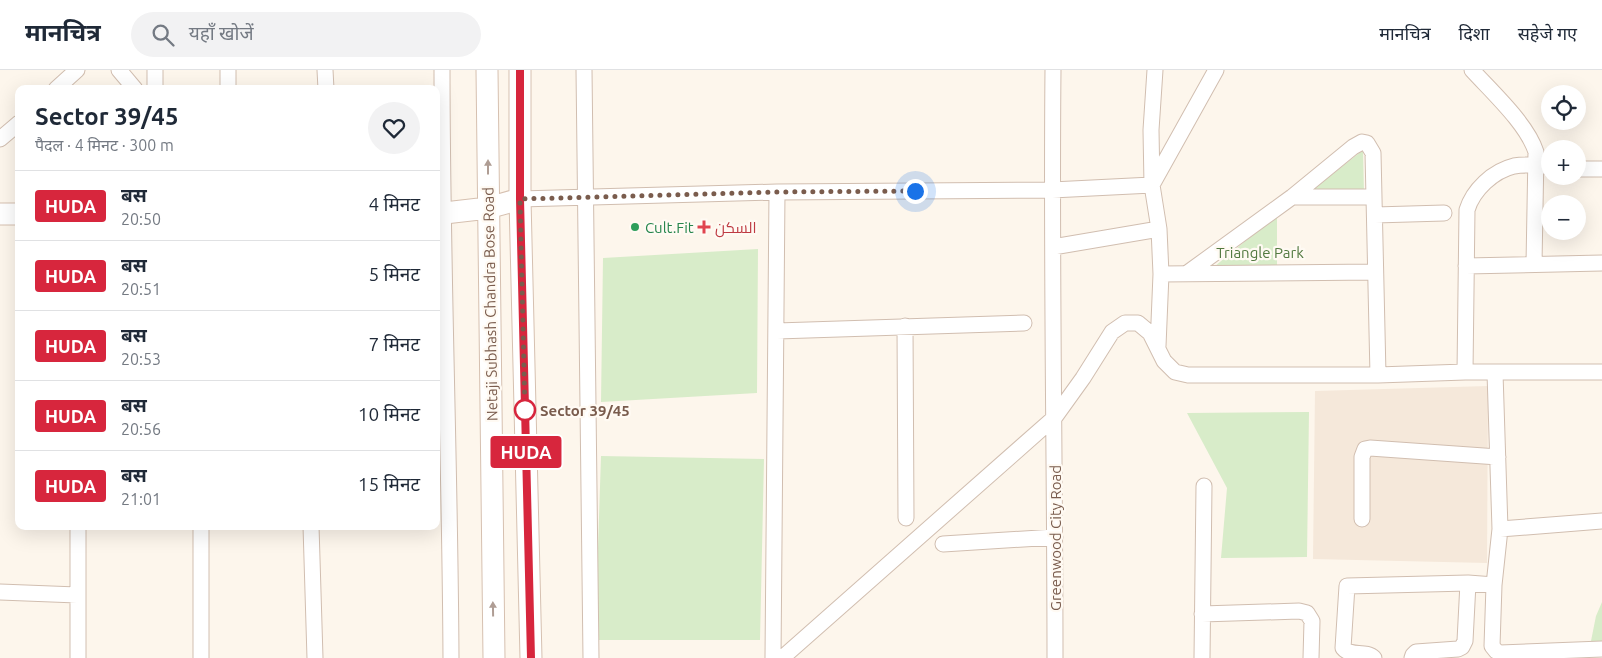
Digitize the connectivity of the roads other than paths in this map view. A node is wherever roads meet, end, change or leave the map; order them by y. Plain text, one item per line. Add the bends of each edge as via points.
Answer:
1 (77, 70) edge
2 (119, 70) edge
3 (155, 70) edge
4 (228, 70) edge
5 (325, 70) edge
6 (442, 70) edge
7 (487, 70) edge
8 (520, 70) edge
9 (584, 70) edge
10 (1053, 70) edge
11 (1154, 70) edge
12 (1216, 70) edge
13 (1472, 70) edge
14 (60, 85) edge
15 (132, 85) edge
16 (155, 85) edge
17 (228, 85) edge
18 (326, 85) edge
19 (15, 126) edge
20 (0, 139) edge
21 (1541, 162) edge
22 (440, 166) edge
23 (1541, 166) edge
24 (1586, 169) edge
25 (1602, 169) edge
26 (1152, 185) junction
27 (1541, 185) edge
28 (1052, 190) junction
29 (777, 192) junction
30 (586, 197) junction
31 (1292, 197) junction
32 (1374, 197) junction
33 (520, 199) junction
34 (488, 208) junction
35 (1444, 213) dead end
36 (0, 214) edge
37 (15, 214) edge
38 (440, 214) edge
39 (1375, 215) junction
40 (1159, 229) junction
41 (1053, 246) junction
42 (1602, 263) edge
43 (1534, 264) junction
44 (1466, 266) junction
45 (1375, 272) junction
46 (1161, 274) junction
47 (1186, 274) junction
48 (1024, 323) dead end
49 (905, 326) junction
50 (440, 331) edge
51 (777, 331) junction
52 (1158, 346) junction
53 (1465, 372) junction
54 (1602, 372) edge
55 (1495, 373) junction
56 (1378, 375) junction
57 (1055, 417) junction
58 (1498, 457) junction
59 (1204, 486) dead end
60 (906, 518) dead end
61 (1362, 519) dead end
62 (1602, 521) edge
63 (1500, 529) junction
64 (78, 530) edge
65 (201, 530) edge
66 (311, 530) edge
67 (1055, 537) junction
68 (943, 544) dead end
69 (1468, 583) junction
70 (1494, 585) junction
71 (0, 592) edge
72 (77, 595) junction
73 (1202, 614) junction
74 (1602, 649) edge
75 (1559, 655) edge
76 (78, 658) edge
77 (201, 658) edge
78 (315, 658) edge
79 (451, 658) edge
80 (494, 658) edge
81 (531, 658) edge
82 (591, 658) edge
83 (773, 658) edge
84 (782, 658) edge
85 (1055, 658) edge
86 (1202, 658) edge
87 (1311, 658) edge
88 (1374, 658) edge
89 (1412, 658) edge

1 - 14 street
2 - 15 street
3 - 16 street
4 - 17 street
5 - 18 street
6 - 22 street
34 -> 7 main road, Netaji Subhash Chandra Bose Road
8 - 33 main road
9 - 30 street
10 - 28 street, Greenwood City Road
11 - 26 street
12 - 26 street
13 - 21 street via 1525,129
19 - 20 street
23 - 44 street via 1514,166 1485,183 1471,198 1467,210
24 - 25 street
26 - 28 street
26 - 40 street
27 - 43 street
28 - 29 street
28 - 41 street, Greenwood City Road
29 - 30 street
29 - 51 street
30 - 33 street
30 - 82 street
31 - 32 street
31 - 32 street via 1362,142 1367,143 1373,153
31 - 47 street
32 - 39 street
33 - 34 main road
33 - 81 main road
34 - 38 main road
80 -> 34 main road, Netaji Subhash Chandra Bose Road
35 - 39 street
36 - 37 main road
39 - 45 street
40 - 41 street
40 - 46 street
41 - 57 street, Greenwood City Road
42 - 43 street
43 - 44 street
44 - 53 street
45 - 47 street
45 - 56 street
46 - 47 street
46 - 52 street
48 - 49 street
49 - 51 street
49 - 60 street
50 - 79 street
51 - 83 street
52 - 56 street via 1164,361 1174,372 1188,376
52 - 57 street via 1138,323 1125,323 1112,332
53 - 55 street
53 - 56 street
54 - 55 street
55 - 58 street
57 - 67 street, Greenwood City Road
57 - 84 street
58 - 61 street via 1366,449 1362,457
58 - 63 street
59 - 73 street
62 - 63 street
63 - 70 street
64 - 72 street
65 - 77 street
66 - 78 street
67 - 68 street
67 - 85 street, Greenwood City Road
69 - 70 street
69 - 88 street via 1347,586 1343,648 1347,652 1370,654
69 - 89 street via 1462,647 1416,652
70 - 75 street via 1492,646 1500,653
71 - 72 street
72 - 76 street
73 - 86 street
73 - 87 street via 1307,613 1312,621
74 - 75 street

